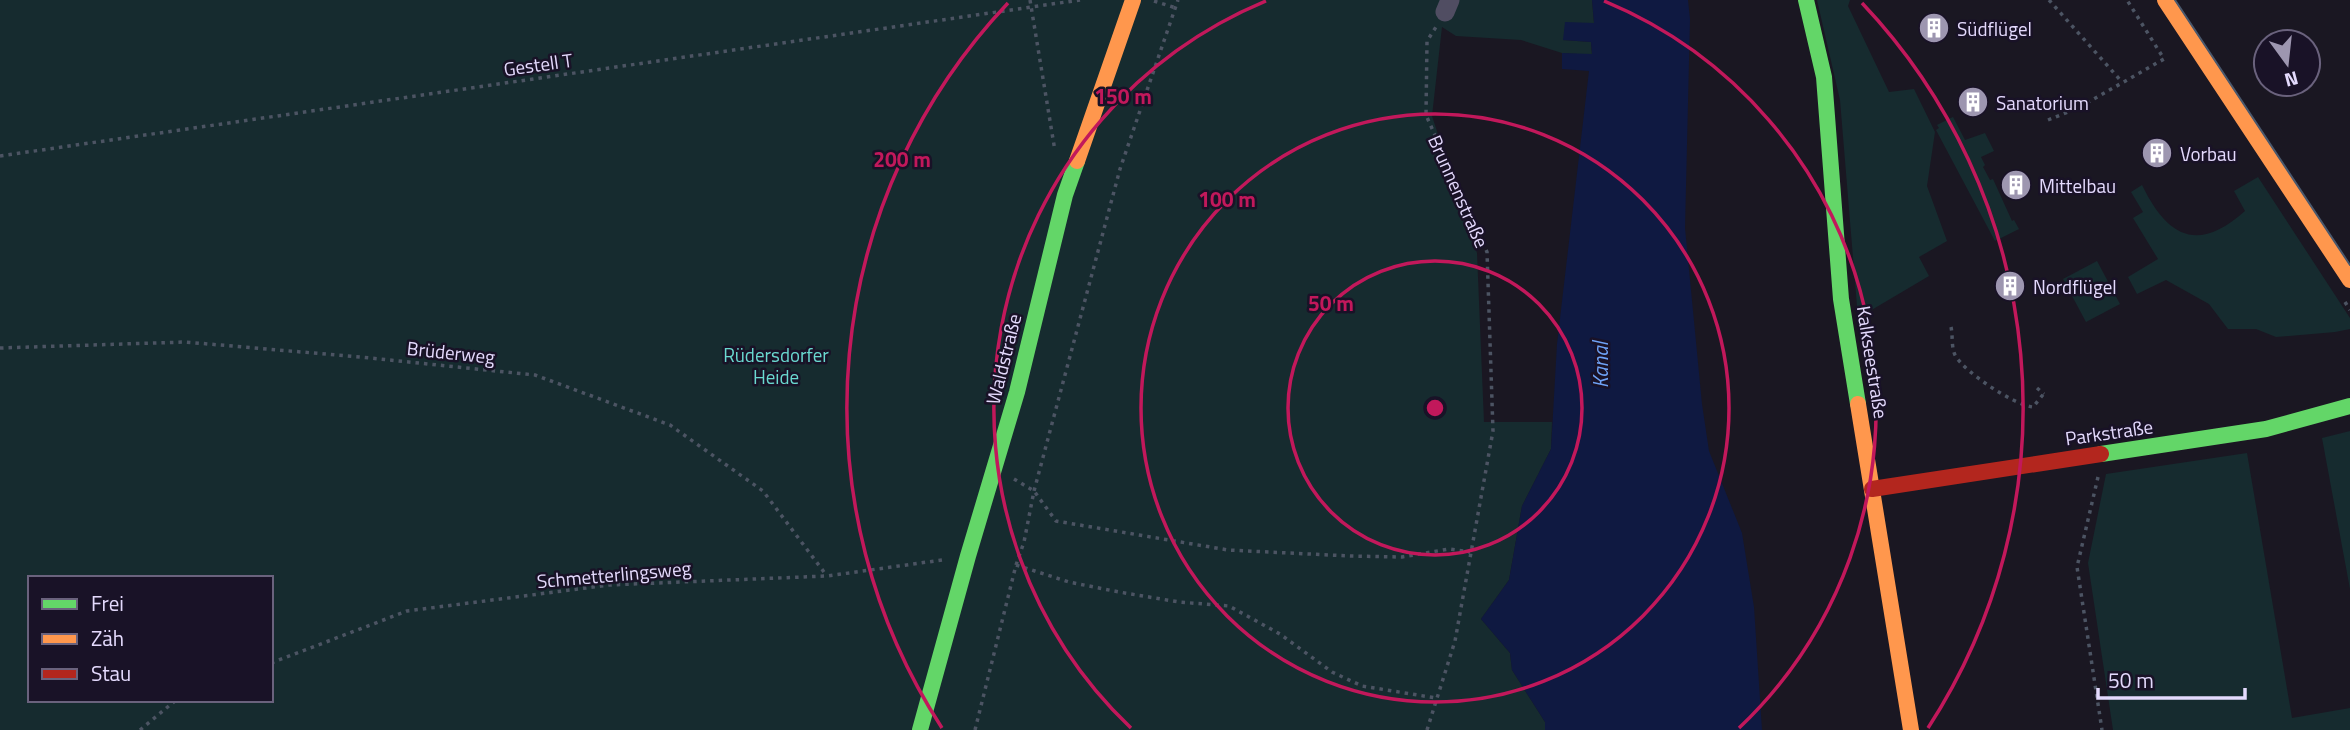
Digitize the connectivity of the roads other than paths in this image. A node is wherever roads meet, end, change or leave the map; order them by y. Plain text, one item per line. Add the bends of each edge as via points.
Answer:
1 (1133, 0) edge
2 (1806, 0) edge
3 (2165, 0) edge
4 (2350, 280) edge
5 (2350, 406) edge
6 (1872, 489) junction
7 (920, 730) edge
8 (1911, 730) edge

1 - 7 street, Waldstraße via 1065,195 1017,392
2 - 6 street, Kalkseestraße via 1824,77 1841,299
3 - 4 street
5 - 6 street, Parkstraße via 2266,429
6 - 8 street, Kalkseestraße

